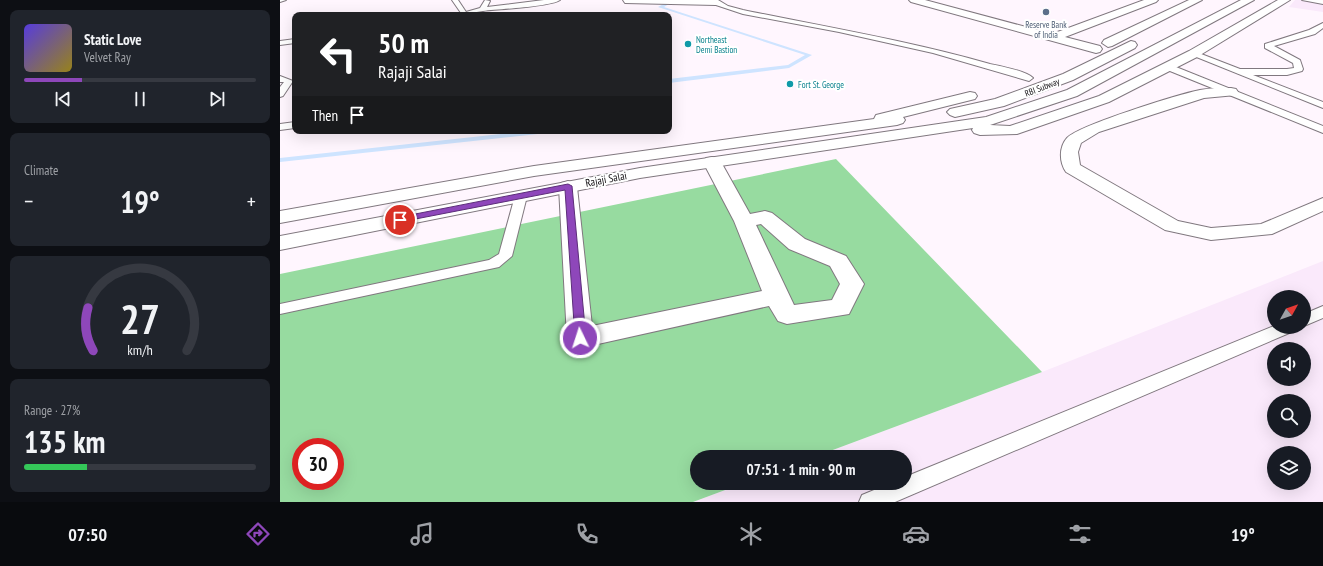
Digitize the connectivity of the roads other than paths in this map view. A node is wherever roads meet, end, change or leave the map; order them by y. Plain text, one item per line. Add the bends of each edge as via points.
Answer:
1 (455, 0) edge
2 (488, 0) edge
3 (557, 0) edge
4 (914, 0) edge
5 (1153, 0) edge
6 (1197, 0) edge
7 (1222, 0) edge
8 (1249, 0) edge
9 (1285, 0) edge
10 (1305, 0) edge
11 (625, 1) edge
12 (716, 2) edge
13 (1323, 2) edge
14 (482, 9) junction
15 (462, 12) edge
16 (473, 12) edge
17 (1323, 25) edge
18 (1054, 38) junction
19 (292, 41) edge
20 (280, 43) edge
21 (1096, 49) junction
22 (1193, 54) junction
23 (1076, 57) dead end
24 (1168, 67) junction
25 (1043, 72) dead end
26 (1238, 72) junction
27 (1030, 78) junction
28 (280, 79) edge
29 (1008, 85) dead end
30 (1231, 92) junction
31 (981, 93) dead end
32 (280, 94) edge
33 (1323, 105) edge
34 (292, 125) edge
35 (847, 126) junction
36 (280, 127) edge
37 (934, 130) junction
38 (1323, 130) edge
39 (712, 162) junction
40 (568, 186) junction
41 (521, 196) junction
42 (1323, 204) edge
43 (280, 217) edge
44 (744, 221) junction
45 (280, 243) edge
46 (776, 296) junction
47 (280, 309) edge
48 (1323, 312) edge
49 (1311, 317) edge
50 (1271, 334) edge
51 (870, 502) edge

1 - 15 lane
2 - 14 lane
3 - 14 lane
4 - 18 main road
5 - 18 main road
6 - 21 main road
7 - 35 main road, RBI Subway via 1068,77 999,103 940,115
8 - 37 main road, RBI Subway via 1072,93 989,121
9 - 22 main road
10 - 13 lane
11 - 12 lane
12 - 27 lane via 739,11 872,36
14 - 16 lane
17 - 26 lane via 1312,32 1268,46 1298,62 1298,69 1287,72
18 - 21 main road
19 - 20 lane
21 - 23 main road
22 - 24 main road
22 - 26 lane
24 - 30 lane
24 - 37 main road via 1104,99 1011,131
25 - 27 main road
26 - 33 lane
27 - 29 main road
28 - 32 lane via 289,81
30 - 38 lane
30 - 42 main road via 1202,94 1093,129 1074,140 1069,152 1072,168 1172,226 1212,234 1264,230
31 - 35 main road
34 - 36 lane
35 - 43 main road, Rajaji Salai via 534,171
37 - 39 main road, Rajaji Salai
39 - 40 main road, Rajaji Salai
39 - 44 main road
40 - 41 main road, Rajaji Salai
40 - 46 main road via 580,338
41 - 45 main road, Rajaji Salai
41 - 47 lane via 504,256 494,264
44 - 46 main road
44 - 46 main road via 765,217 797,244 838,261 852,284 840,308 787,315
48 - 49 lane
50 - 51 lane

